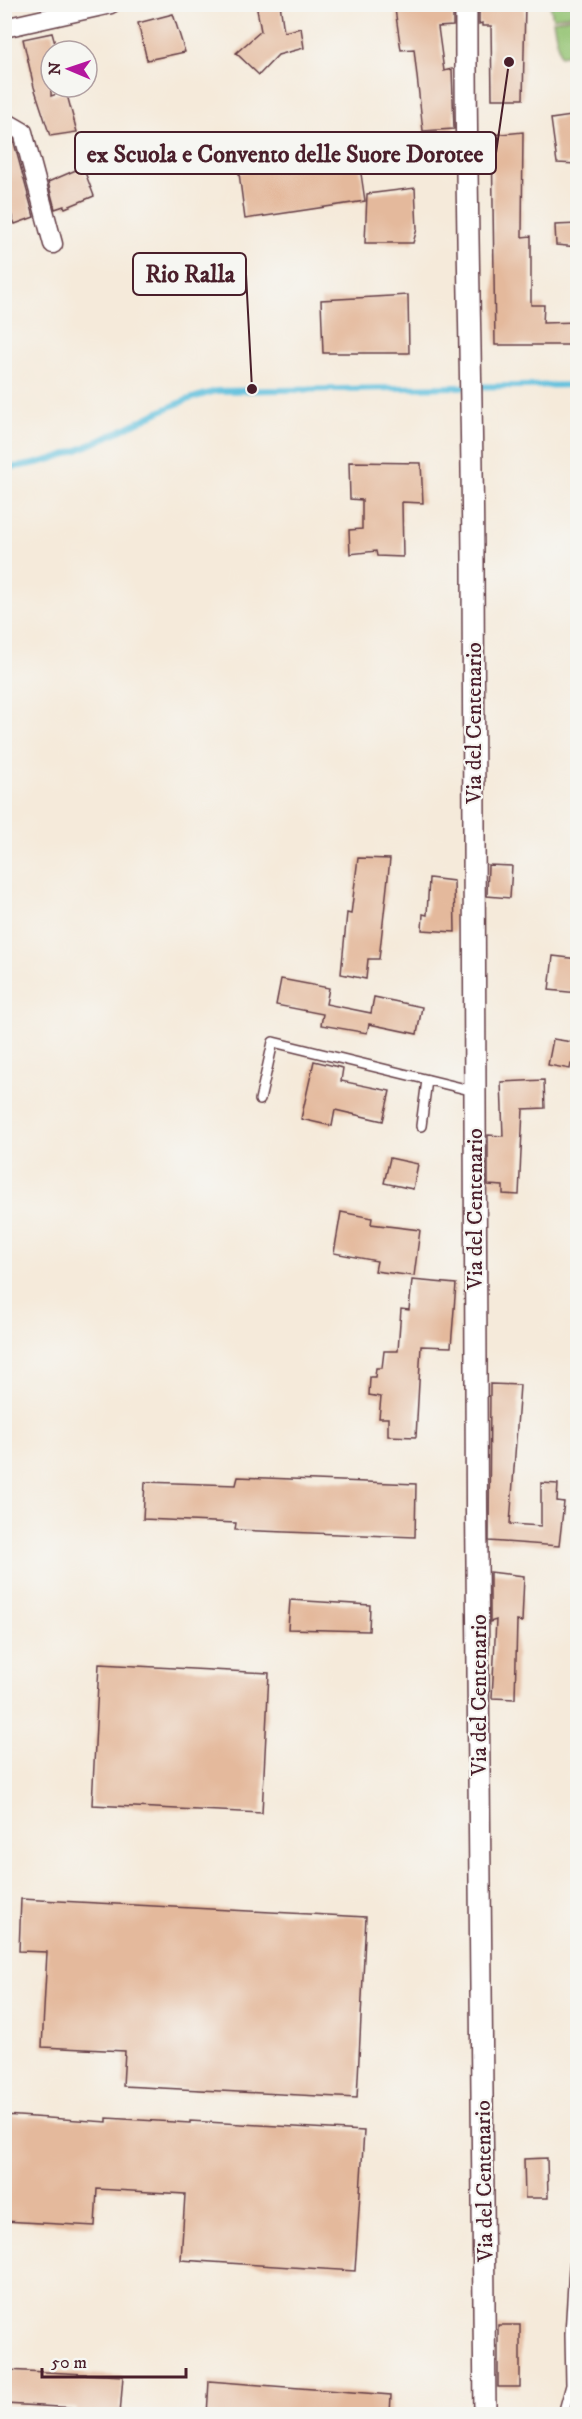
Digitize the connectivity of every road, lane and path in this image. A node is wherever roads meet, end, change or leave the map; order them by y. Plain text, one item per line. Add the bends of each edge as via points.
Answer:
1 (111, 4) edge
2 (466, 4) edge
3 (4, 28) edge
4 (4, 121) edge
5 (465, 141) junction
6 (339, 155) dead end
7 (53, 244) dead end
8 (427, 1080) junction
9 (474, 1091) junction
10 (260, 1100) dead end
11 (421, 1126) dead end
12 (578, 2248) edge
13 (485, 2415) edge
14 (563, 2415) edge

1 - 3 street
2 - 5 street, Via del Centenario
4 - 7 street via 23,132
5 - 6 lane
5 - 9 street, Via del Centenario via 472,373
8 - 9 lane
8 - 10 lane via 273,1042
8 - 11 lane
9 - 13 street, Via del Centenario
12 - 14 lane via 570,2334 571,2385

